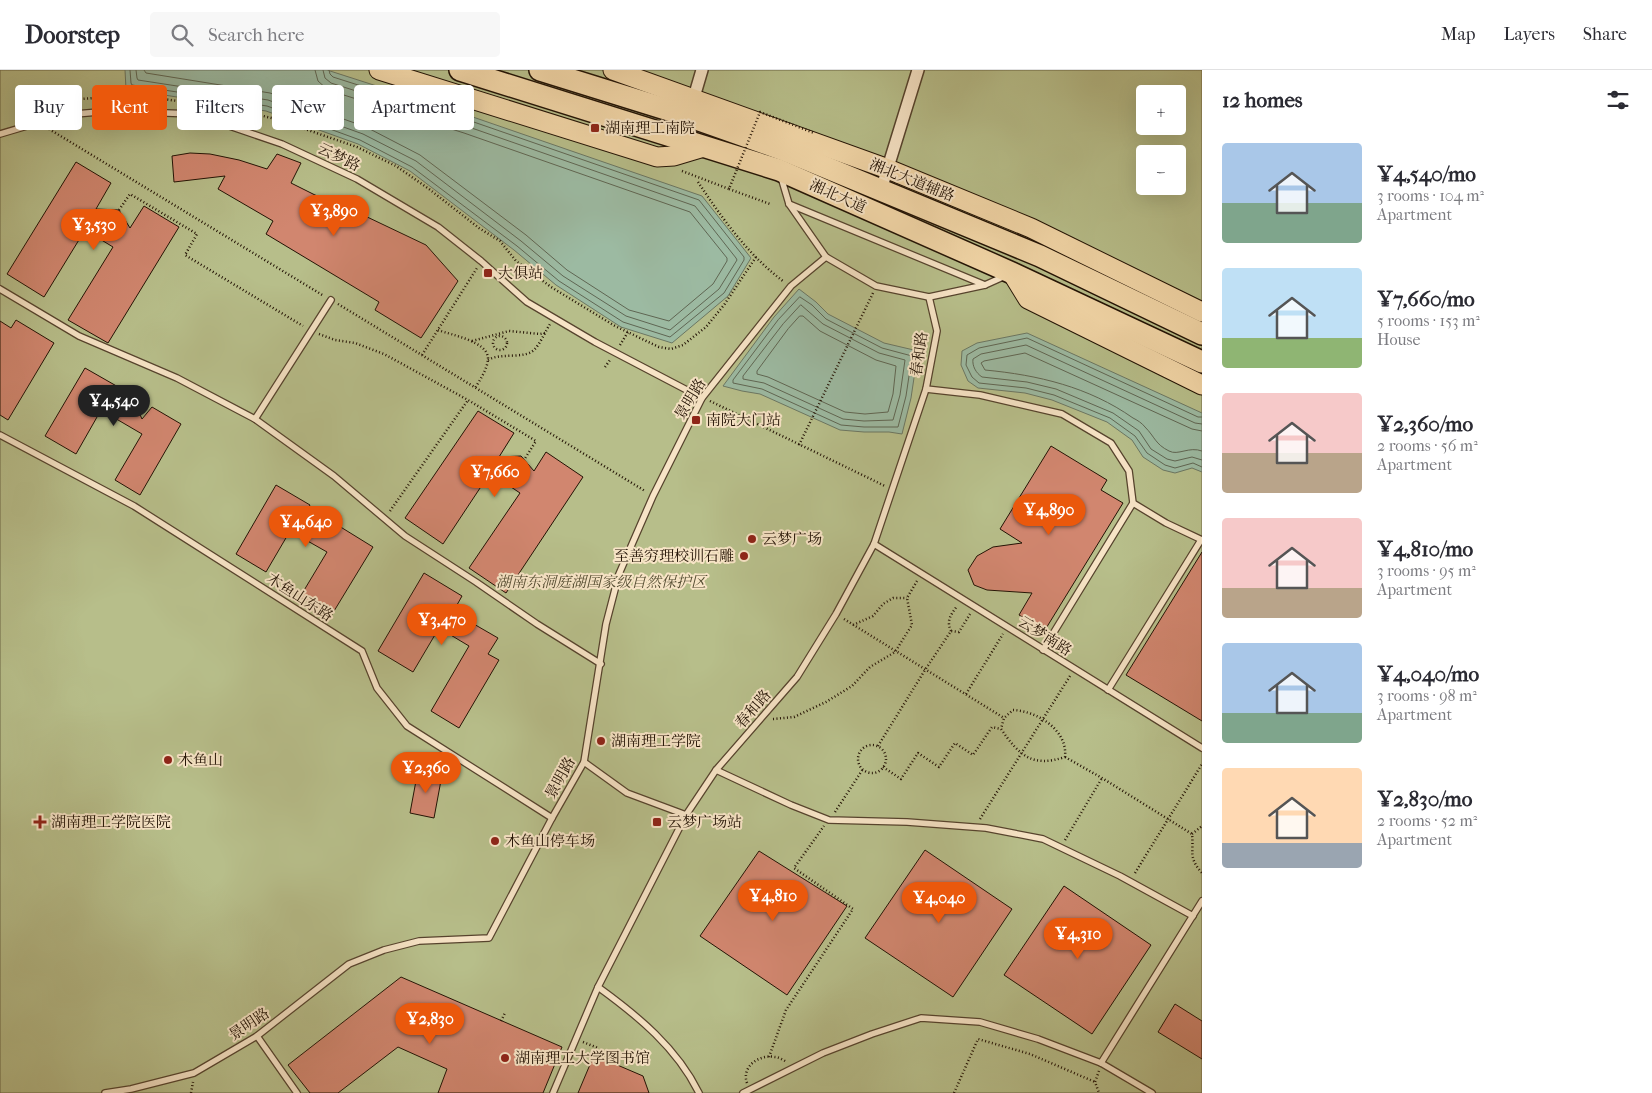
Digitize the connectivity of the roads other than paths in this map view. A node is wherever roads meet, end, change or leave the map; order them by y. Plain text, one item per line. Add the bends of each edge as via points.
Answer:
1 (378, 70) edge
2 (460, 70) edge
3 (540, 70) edge
4 (613, 70) edge
5 (702, 70) edge
6 (918, 70) edge
7 (691, 107) junction
8 (0, 134) edge
9 (704, 147) junction
10 (888, 169) junction
11 (779, 170) junction
12 (882, 190) junction
13 (789, 204) junction
14 (826, 257) junction
15 (1012, 273) junction
16 (985, 285) junction
17 (0, 289) edge
18 (929, 297) junction
19 (331, 300) road end
20 (1202, 312) edge
21 (1202, 334) edge
22 (1202, 362) edge
23 (1202, 385) edge
24 (926, 389) junction
25 (702, 398) junction
26 (255, 419) junction
27 (0, 435) edge
28 (1133, 503) junction
29 (1202, 540) edge
30 (874, 544) junction
31 (1043, 650) junction
32 (600, 664) junction
33 (1108, 690) junction
34 (1202, 748) edge
35 (584, 762) junction
36 (716, 770) junction
37 (686, 815) junction
38 (552, 818) junction
39 (1202, 901) edge
40 (1193, 916) junction
41 (598, 986) junction
42 (257, 1036) junction
43 (1101, 1063) junction
44 (746, 1091) edge
45 (105, 1093) edge
46 (297, 1093) edge
47 (553, 1093) edge
48 (699, 1093) edge
49 (1152, 1093) edge

1 - 9 main road via 657,157 674,156
2 - 9 highway, 湘北大道
3 - 7 highway, 湘北大道
4 - 7 main road, 湘北大道辅路
5 - 7 street
6 - 10 street
7 - 10 main road, 湘北大道辅路
7 - 12 highway, 湘北大道
8 - 25 lane, 云梦路 via 64,115 110,111 194,114 282,144 365,184 438,227 527,302
9 - 11 highway, 湘北大道
10 - 12 street
10 - 20 main road, 湘北大道辅路 via 1031,228
11 - 13 lane
11 - 15 highway, 湘北大道
12 - 21 highway, 湘北大道 via 1040,256
13 - 14 lane
13 - 16 lane
14 - 18 lane via 876,286
14 - 25 lane, 景明路 via 791,286
15 - 16 lane
15 - 22 highway, 湘北大道
15 - 23 main road via 1028,299
16 - 18 lane
17 - 26 lane via 79,336 177,378
18 - 24 lane, 春和路 via 937,331
19 - 26 lane
24 - 28 lane via 980,395 1062,414 1111,443 1129,471
24 - 30 lane, 春和路
25 - 32 lane, 景明路 via 653,496 619,574
26 - 32 lane via 334,476 405,536
27 - 38 lane, 木鱼山东路 via 134,506 362,651 377,688 407,726
28 - 29 lane
28 - 31 lane
29 - 33 lane
30 - 31 lane, 云梦南路
30 - 36 lane, 春和路 via 797,677
31 - 33 lane, 云梦南路
32 - 35 lane, 景明路
33 - 34 lane, 云梦南路
35 - 37 lane via 627,793
35 - 38 lane, 景明路
36 - 37 lane, 春和路
36 - 40 lane via 829,820 975,827 1043,839
37 - 41 lane, 春和路
38 - 42 lane, 景明路 via 489,938 419,940 349,964
39 - 40 lane
40 - 43 lane
41 - 47 lane, 春和路
41 - 48 lane via 672,1050
42 - 45 lane, 景明路 via 194,1074
42 - 46 lane
43 - 44 lane via 1038,1039 980,1022 921,1018 840,1047
43 - 49 lane

